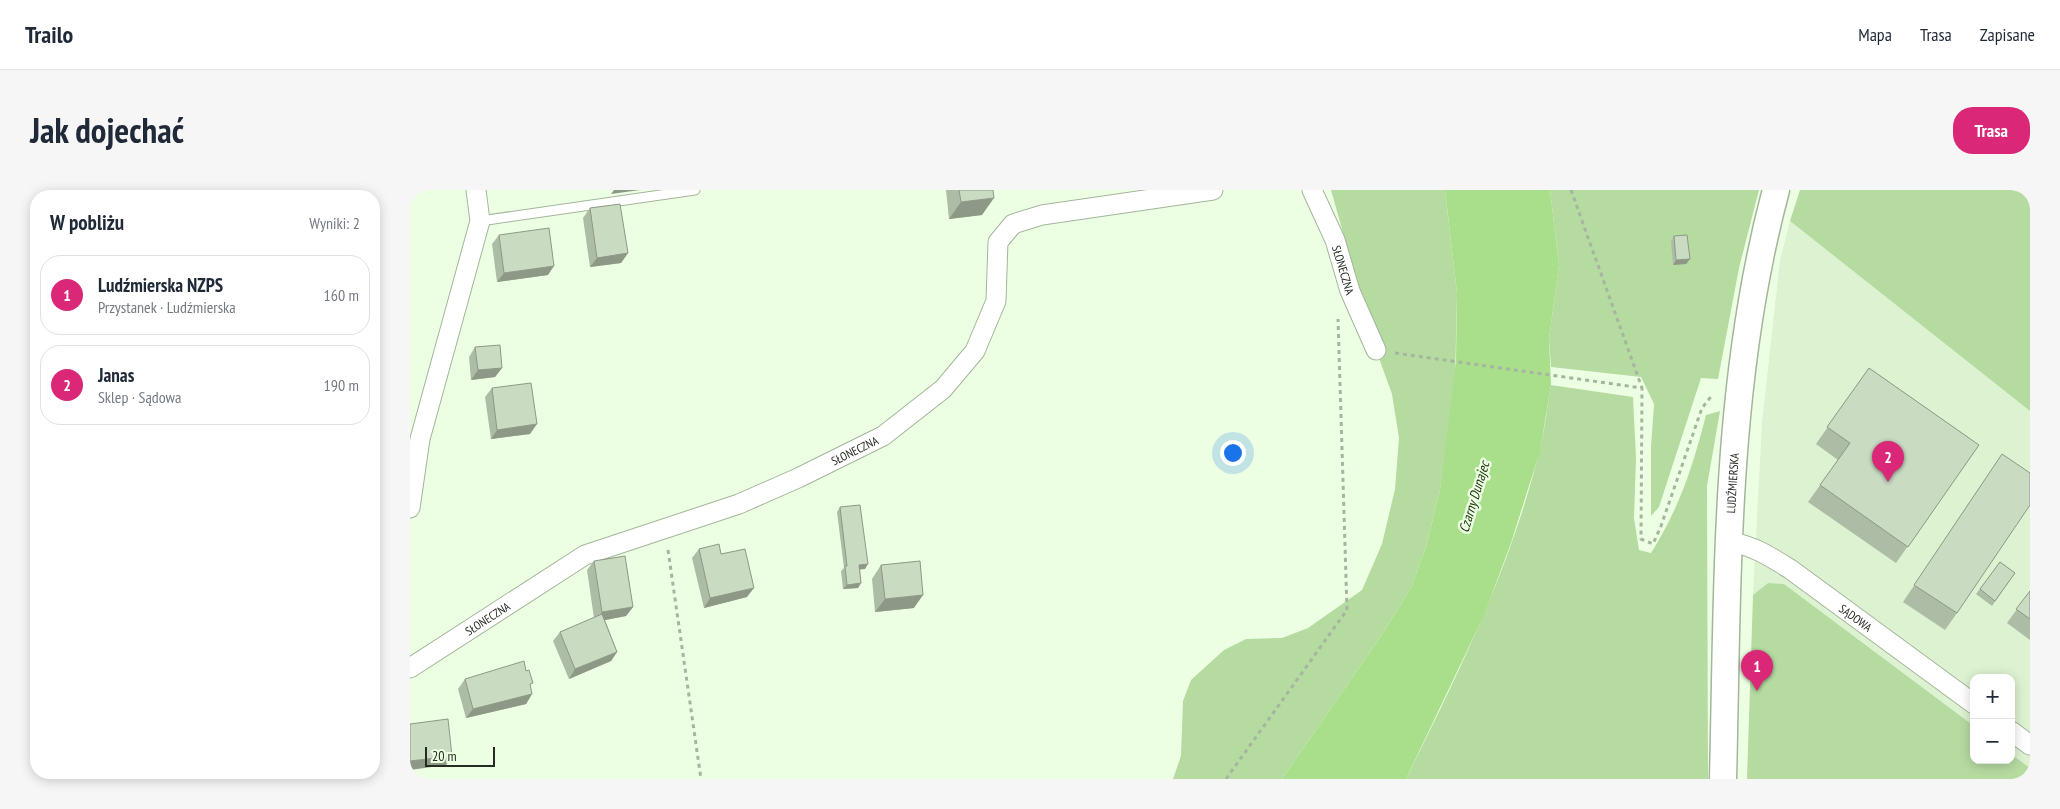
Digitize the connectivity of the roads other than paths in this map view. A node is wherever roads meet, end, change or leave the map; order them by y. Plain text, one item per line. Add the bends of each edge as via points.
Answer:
1 (476, 190) edge
2 (695, 190) edge
3 (1213, 190) edge
4 (1312, 190) edge
5 (1776, 190) edge
6 (480, 221) junction
7 (1376, 350) dead end
8 (410, 508) edge
9 (1730, 542) junction
10 (410, 668) edge
11 (1970, 701) edge
12 (2015, 735) edge
13 (2030, 745) edge
14 (1723, 779) edge

1 - 6 street
2 - 6 lane
3 - 10 street, SŁONECZNA via 1042,214 1013,224 998,242 996,301 975,351 943,388 883,436 739,504 584,555
4 - 7 street, SŁONECZNA via 1335,240 1350,291
5 - 9 main road, LUDŹMIERSKA via 1748,317 1733,441
6 - 8 street via 420,439
9 - 11 street, SĄDOWA via 1742,544 1790,569
9 - 14 main road, LUDŹMIERSKA
12 - 13 street

